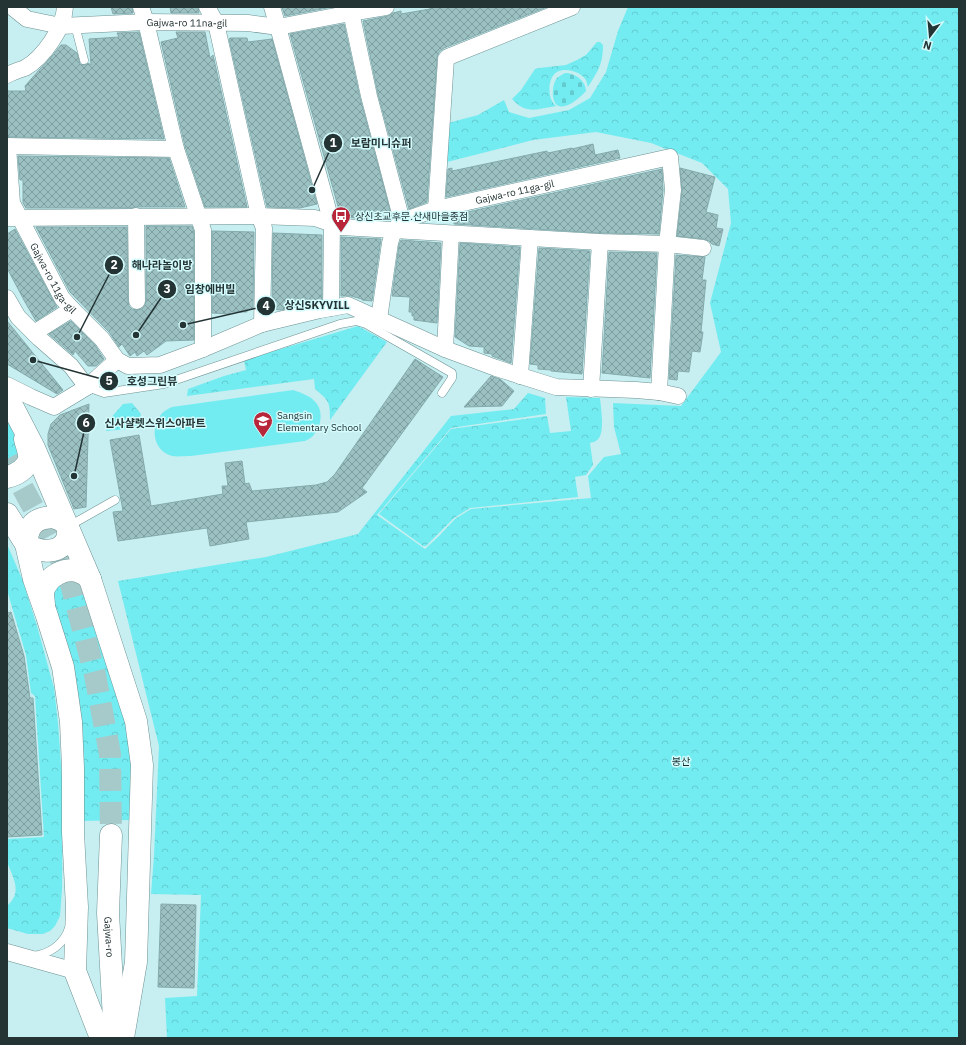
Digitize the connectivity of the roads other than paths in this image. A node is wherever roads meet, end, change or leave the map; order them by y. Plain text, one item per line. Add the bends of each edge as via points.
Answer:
1 (12, 7) edge
2 (65, 7) edge
3 (207, 7) edge
4 (272, 7) edge
5 (386, 7) edge
6 (572, 7) edge
7 (350, 10) edge
8 (143, 14) edge
9 (216, 23) junction
10 (68, 25) junction
11 (278, 27) junction
12 (84, 60) dead end
13 (7, 75) edge
14 (8, 146) edge
15 (176, 149) junction
16 (436, 209) junction
17 (136, 216) junction
18 (198, 216) junction
19 (259, 216) junction
20 (14, 218) edge
21 (332, 224) junction
22 (398, 226) junction
23 (451, 234) junction
24 (530, 238) junction
25 (600, 242) junction
26 (667, 244) junction
27 (703, 248) dead end
28 (7, 298) edge
29 (138, 301) dead end
30 (331, 308) junction
31 (72, 309) junction
32 (379, 319) junction
33 (262, 324) junction
34 (34, 333) junction
35 (203, 349) junction
36 (445, 349) junction
37 (122, 363) junction
38 (520, 376) junction
39 (7, 385) edge
40 (88, 387) junction
41 (591, 388) junction
42 (659, 392) junction
43 (442, 393) dead end
44 (7, 396) edge
45 (678, 396) dead end
46 (20, 421) junction
47 (7, 477) edge
48 (115, 500) dead end
49 (7, 514) edge
50 (68, 526) junction
51 (26, 544) junction
52 (90, 579) junction
53 (44, 606) junction
54 (111, 835) tunnel mouth
55 (77, 907) junction
56 (7, 952) edge
57 (24, 957) junction
58 (75, 971) junction
59 (101, 1038) edge
60 (115, 1038) edge
61 (124, 1038) edge

1 - 10 street, Gajwa-ro 11na-gil via 27,19
2 - 10 street
3 - 9 street
4 - 11 street
5 - 7 street, Gajwa-ro 11na-gil
6 - 16 street via 446,59
7 - 11 street, Gajwa-ro 11na-gil
7 - 22 street
8 - 9 street, Gajwa-ro 11na-gil
8 - 10 street, Gajwa-ro 11na-gil
8 - 15 street
9 - 11 street, Gajwa-ro 11na-gil via 248,23
9 - 19 street
10 - 12 lane
10 - 13 street via 41,55 26,67
11 - 21 street
14 - 15 street, Gajwa-ro 11ga-gil
14 - 20 street, Gajwa-ro 11ga-gil
15 - 18 street
16 - 22 street
16 - 26 street, Gajwa-ro 11ga-gil via 670,157 673,190
17 - 18 street
17 - 20 street
17 - 29 street
18 - 19 street
18 - 35 street via 203,230
19 - 21 street via 315,218
19 - 33 street via 264,228
20 - 31 street, Gajwa-ro 11ga-gil via 28,235 62,298
21 - 22 street via 341,227
21 - 30 street
22 - 23 street
22 - 32 street via 390,242
23 - 24 street
23 - 36 street
24 - 25 street
24 - 38 street
25 - 26 street
25 - 41 street
26 - 27 street
26 - 42 street, Gajwa-ro 11ga-gil
28 - 34 street via 18,317
30 - 32 street via 348,305
30 - 33 street
31 - 34 street
31 - 37 street, Gajwa-ro 11ga-gil
32 - 36 street
33 - 35 street
34 - 40 street via 71,366
35 - 37 street via 160,365
36 - 38 street
37 - 40 street
38 - 41 street via 556,387
39 - 40 street via 54,407
40 - 43 lane via 104,393 164,384 356,320 452,373 452,378
41 - 42 street
42 - 45 street
44 - 46 main road
46 - 47 main road via 29,458 25,468
46 - 50 main road
48 - 50 lane
49 - 51 main road
50 - 51 main road via 61,520 44,518 31,525
50 - 52 main road
51 - 53 main road via 34,579
52 - 53 main road via 83,573 71,570 57,573 48,582 43,593
52 - 61 main road via 136,721 142,765 136,962
53 - 55 main road via 63,667 71,722
54 - 60 main road, Gajwa-ro via 108,913
55 - 57 lane via 62,942 42,955
55 - 58 main road
56 - 57 street
57 - 58 street
58 - 59 main road

